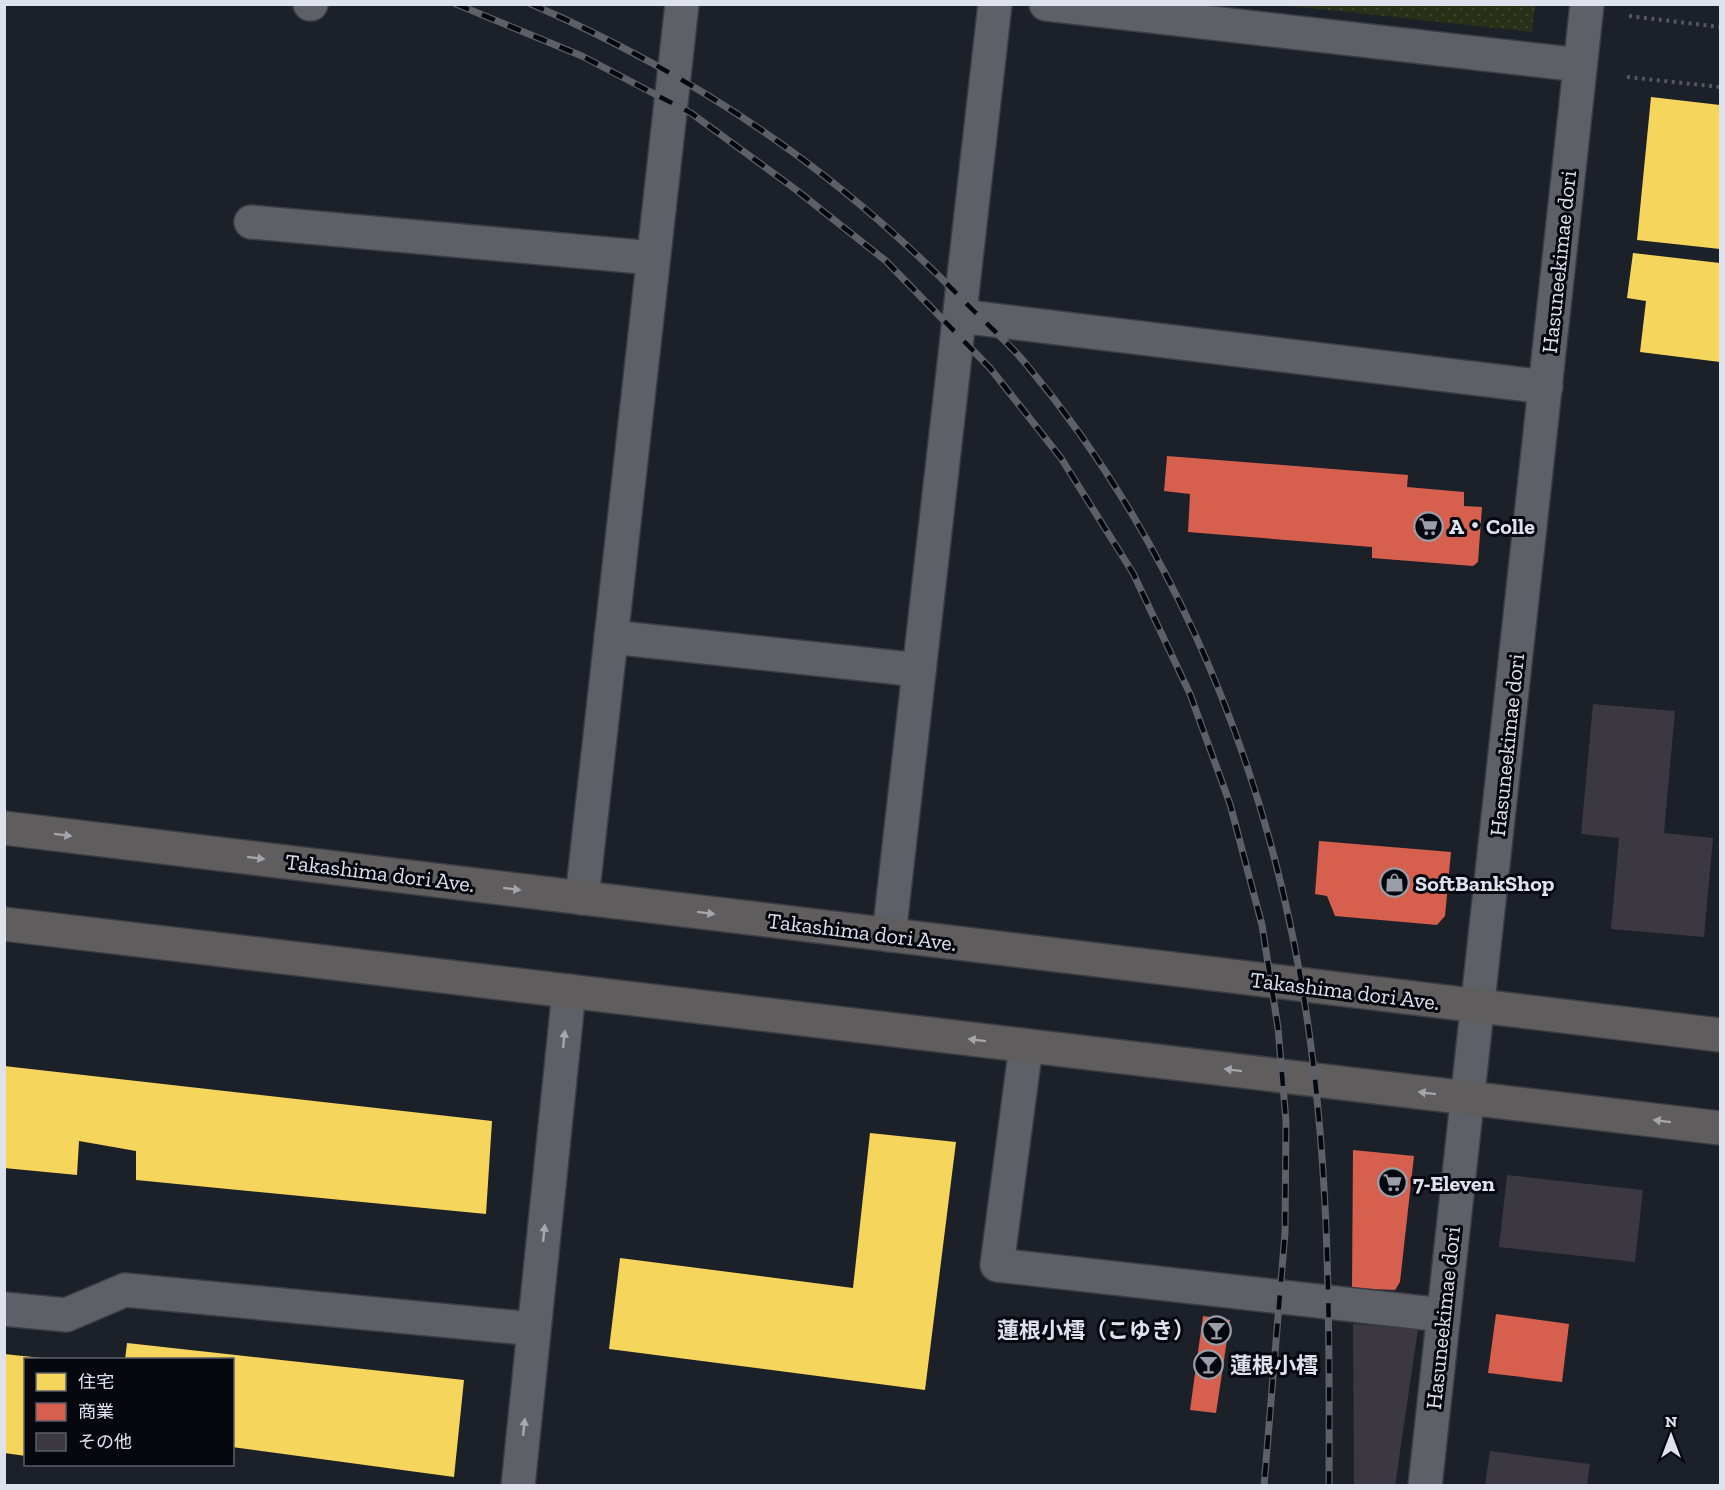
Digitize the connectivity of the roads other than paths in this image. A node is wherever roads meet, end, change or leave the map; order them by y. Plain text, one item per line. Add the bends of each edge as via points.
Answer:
1 (682, 4) edge
2 (995, 4) edge
3 (1046, 4) edge
4 (1587, 8) edge
5 (1580, 65) junction
6 (251, 222) dead end
7 (653, 258) junction
8 (960, 316) junction
9 (1546, 387) junction
10 (611, 637) junction
11 (919, 670) junction
12 (4, 828) edge
13 (582, 898) junction
14 (4, 924) edge
15 (890, 935) junction
16 (569, 991) junction
17 (1478, 1007) junction
18 (1720, 1035) edge
19 (1026, 1046) junction
20 (1467, 1098) junction
21 (1720, 1128) edge
22 (4, 1309) edge
23 (1443, 1315) junction
24 (534, 1329) junction
25 (518, 1485) edge
26 (1425, 1485) edge

1 - 7 street
2 - 8 street
3 - 5 street
4 - 5 street, Hasuneekimae dori
5 - 9 street, Hasuneekimae dori
6 - 7 street
7 - 10 street
8 - 9 street
8 - 11 street
9 - 17 street, Hasuneekimae dori
10 - 11 street
10 - 13 street
11 - 15 street
12 -> 13 main road, Takashima dori Ave.
13 -> 15 main road, Takashima dori Ave.
14 - 16 main road
15 - 17 main road, Takashima dori Ave.
19 -> 16 main road
24 -> 16 street
17 - 18 main road, Takashima dori Ave.
17 - 20 street, Hasuneekimae dori
20 -> 19 main road
19 - 23 street via 997,1265
21 -> 20 main road
20 - 23 street, Hasuneekimae dori
22 - 24 street via 66,1315 125,1290
23 - 26 street, Hasuneekimae dori
25 -> 24 street

